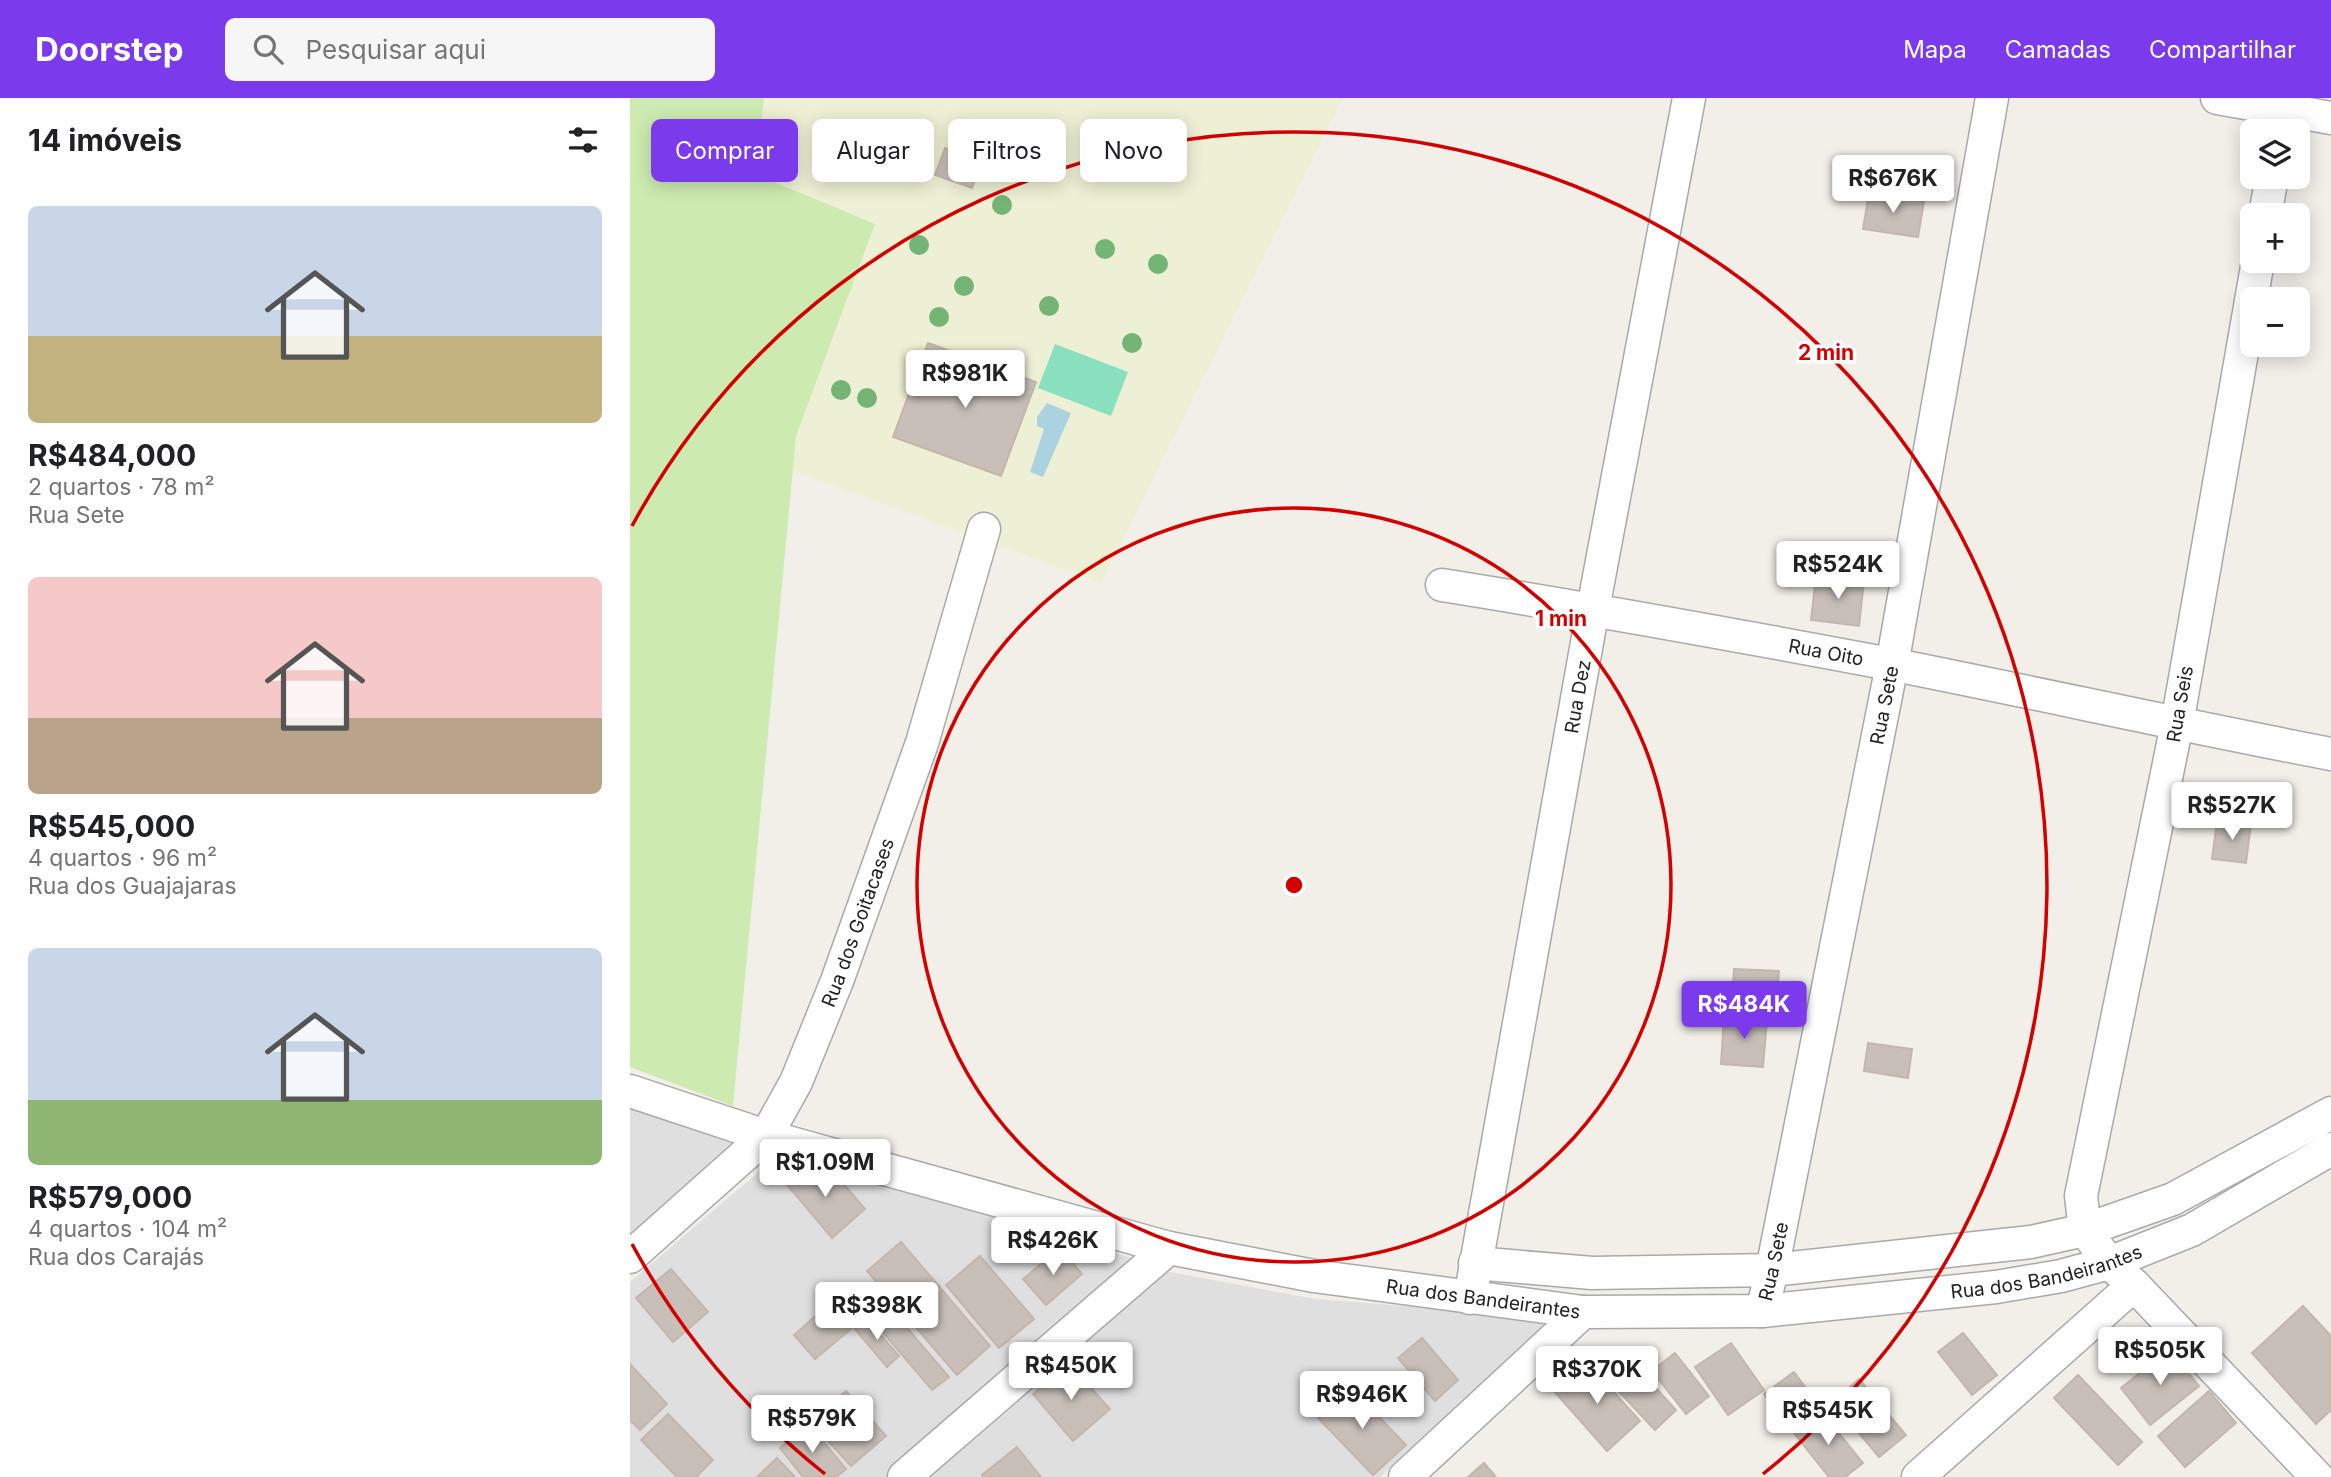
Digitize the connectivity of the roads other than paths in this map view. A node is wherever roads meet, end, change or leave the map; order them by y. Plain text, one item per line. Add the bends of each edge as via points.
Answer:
1 (1689, 98) edge
2 (1992, 98) edge
3 (2217, 98) edge
4 (2283, 113) edge
5 (2331, 118) edge
6 (2256, 273) edge
7 (984, 529) dead end
8 (1442, 585) dead end
9 (1594, 609) junction
10 (1892, 665) junction
11 (2177, 724) junction
12 (2331, 754) edge
13 (630, 1091) edge
14 (2331, 1113) edge
15 (766, 1136) junction
16 (2331, 1149) edge
17 (2085, 1230) junction
18 (1169, 1248) junction
19 (630, 1257) edge
20 (1475, 1263) junction
21 (2109, 1263) junction
22 (1772, 1270) junction
23 (2134, 1285) junction
24 (1470, 1298) junction
25 (1762, 1311) junction
26 (1583, 1312) junction
27 (904, 1477) edge
28 (1405, 1477) edge
29 (1917, 1477) edge
30 (2317, 1477) edge

1 - 9 street, Rua Dez
2 - 10 street, Rua Sete
3 - 4 street
4 - 5 street
6 - 11 street, Rua Seis
7 - 15 street, Rua dos Goitacases via 922,743 837,981 796,1082
8 - 9 street, Rua Oito
9 - 10 street, Rua Oito
9 - 20 street, Rua Dez
10 - 11 street, Rua Oito
10 - 22 street, Rua Sete
11 - 12 street, Rua Oito
11 - 17 street, Rua Seis via 2086,1166 2081,1196
13 - 15 street, Rua dos Bandeirantes
14 - 17 street, Rua dos Bandeirantes via 2173,1199
15 - 18 street, Rua dos Bandeirantes
15 - 19 street, Rua dos Goitacases
16 - 21 street, Rua dos Bandeirantes via 2192,1230
17 - 21 street, Rua Seis
17 - 22 street, Rua dos Bandeirantes via 2031,1242
18 - 24 street, Rua dos Bandeirantes via 1314,1276
18 - 27 street
20 - 22 street, Rua dos Bandeirantes via 1592,1273
20 - 24 street, Rua Dez
21 - 23 street, Rua Seis
21 - 25 street, Rua dos Bandeirantes via 1996,1287
22 - 25 street, Rua Sete
23 - 29 street
23 - 30 street, Rua Seis
24 - 26 street, Rua dos Bandeirantes
25 - 26 street, Rua dos Bandeirantes
26 - 28 street

